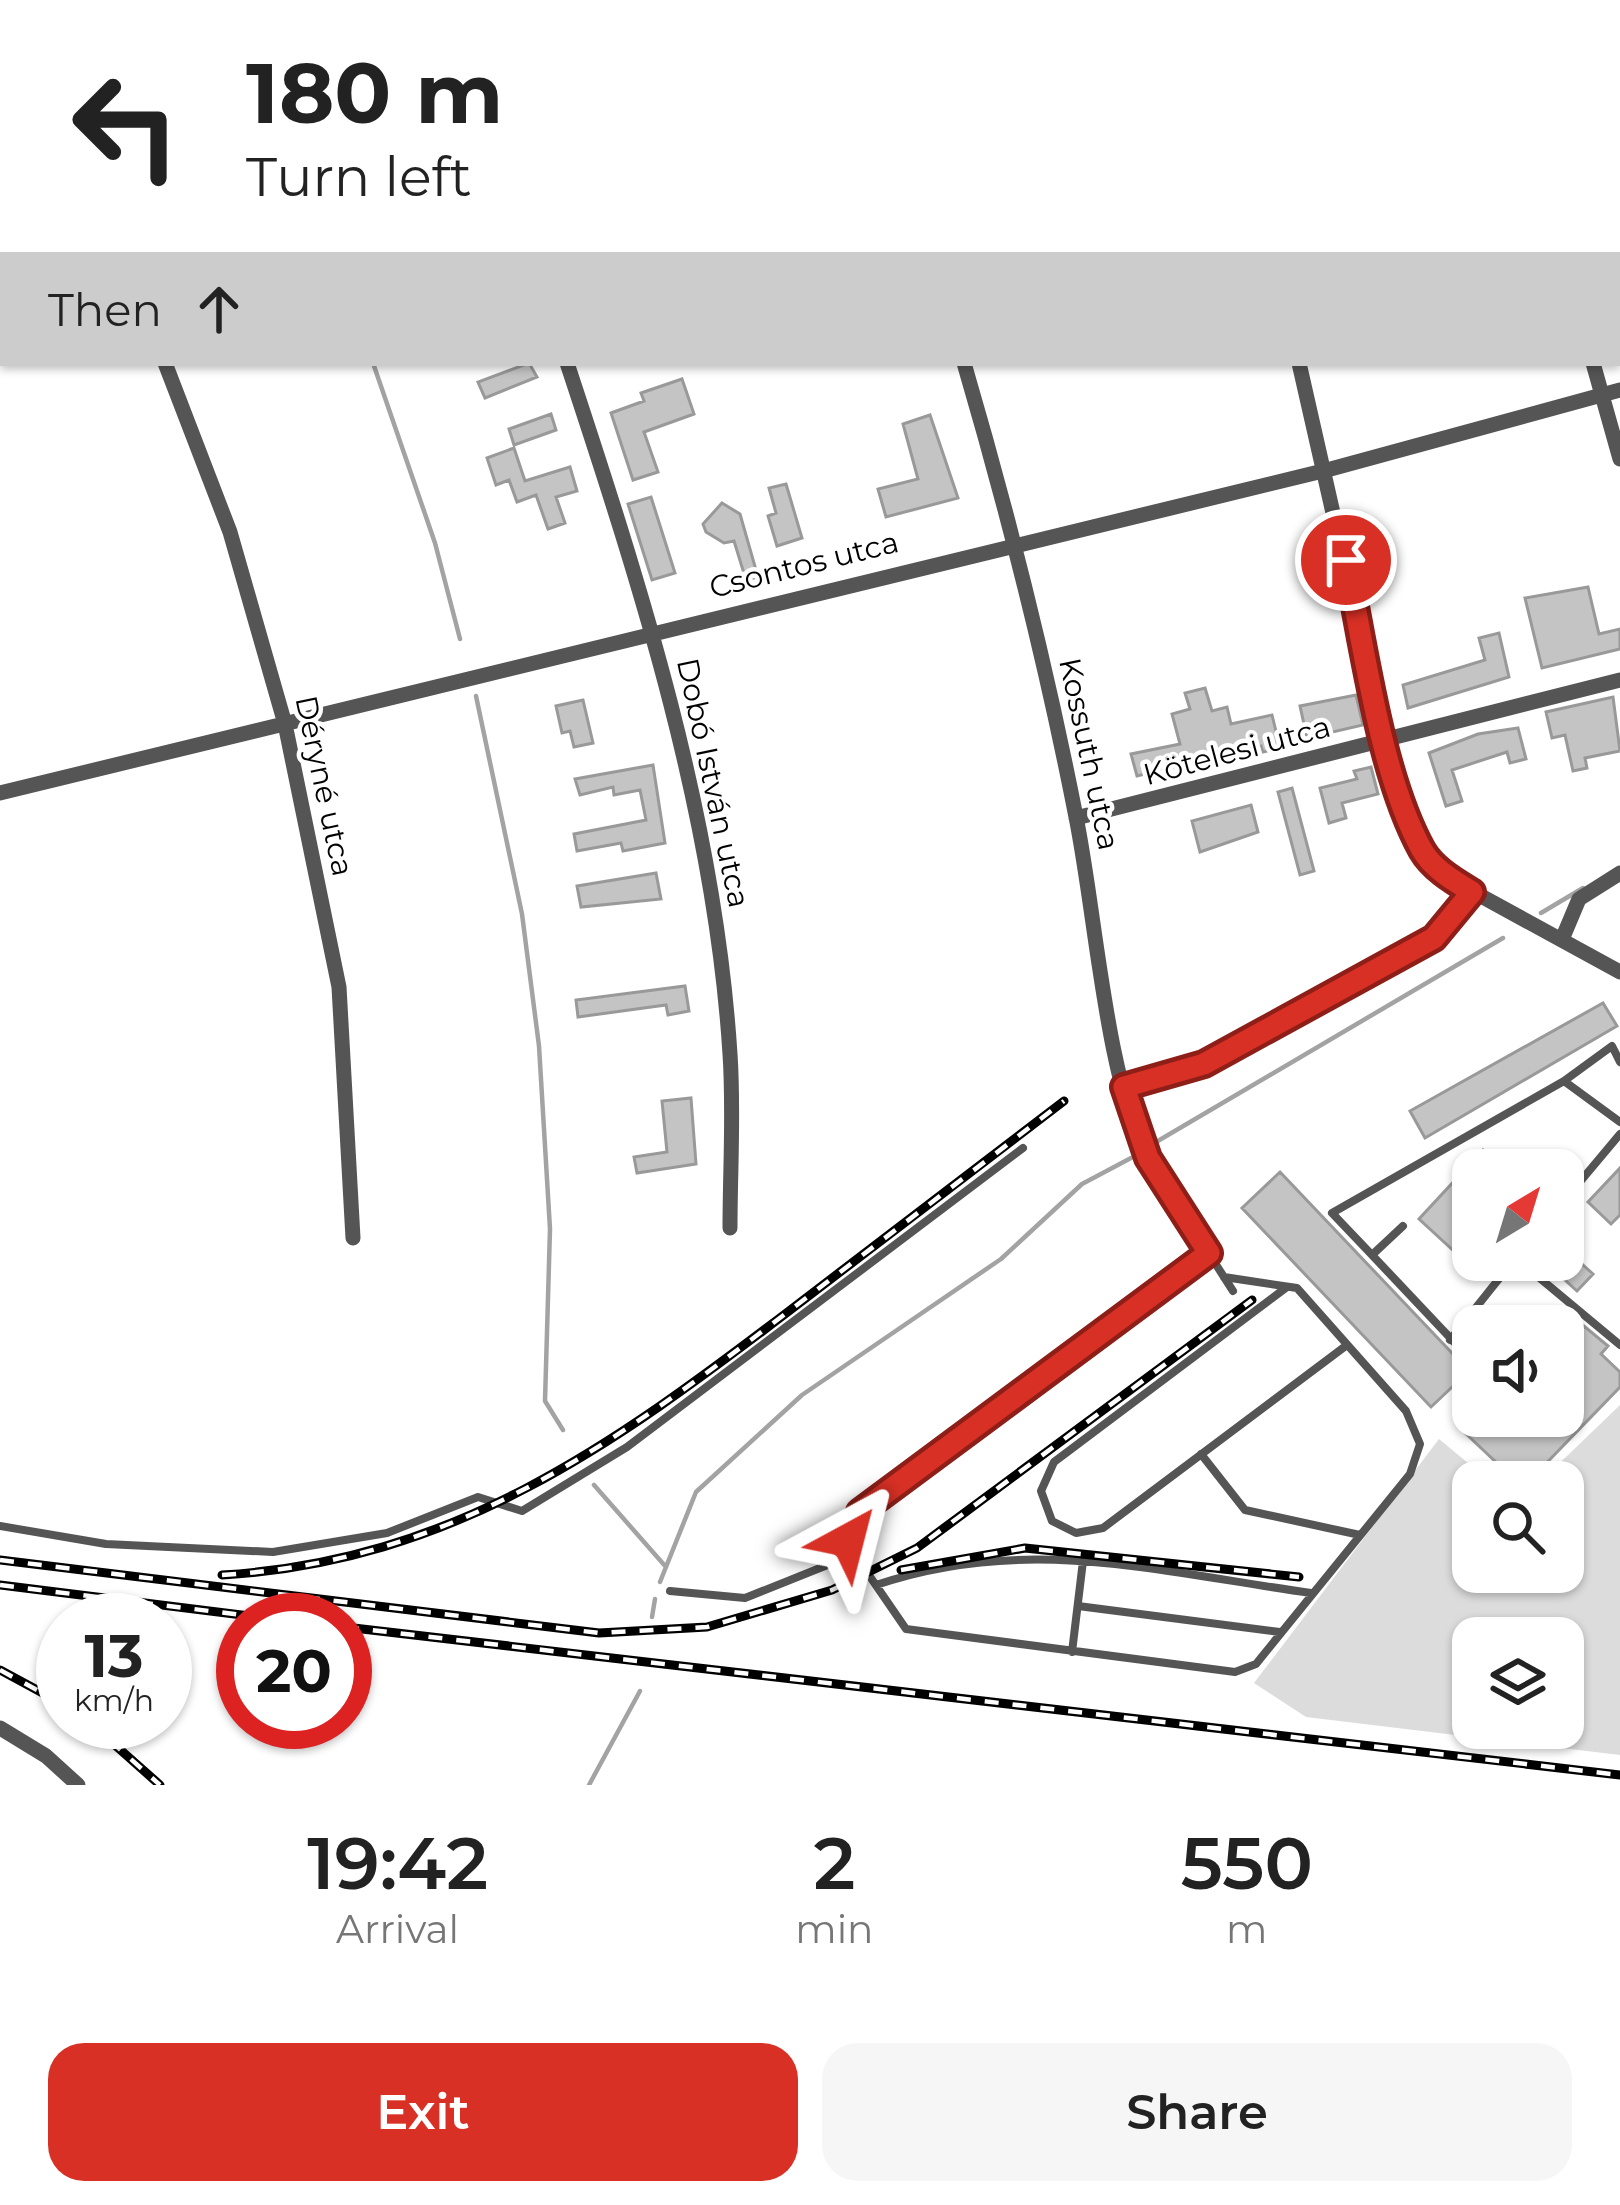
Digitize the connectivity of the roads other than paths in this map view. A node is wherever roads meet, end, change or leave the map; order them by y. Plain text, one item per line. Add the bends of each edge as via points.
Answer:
1 (166, 366) edge
2 (568, 366) edge
3 (965, 366) edge
4 (1300, 366) edge
5 (1594, 366) edge
6 (1620, 390) edge
7 (1602, 394) junction
8 (1620, 459) edge
9 (1327, 470) junction
10 (1016, 541) junction
11 (653, 630) junction
12 (1620, 680) edge
13 (285, 724) junction
14 (1384, 738) junction
15 (0, 793) edge
16 (1076, 818) junction
17 (1620, 873) edge
18 (1472, 892) junction
19 (1563, 937) junction
20 (1620, 972) edge
21 (1620, 1062) edge
22 (1564, 1082) junction
23 (1124, 1087) junction
24 (1620, 1122) edge
25 (1620, 1134) edge
26 (1023, 1148) dead end
27 (1148, 1158) joint
28 (1584, 1177) edge
29 (1403, 1226) dead end
30 (730, 1228) dead end
31 (353, 1238) dead end
32 (1209, 1253) junction
33 (1372, 1255) junction
34 (1224, 1277) junction
35 (1499, 1281) edge
36 (1542, 1281) edge
37 (1288, 1286) junction
38 (1233, 1291) dead end
39 (1450, 1340) joint
40 (1347, 1345) junction
41 (1620, 1345) edge
42 (1201, 1454) junction
43 (0, 1526) edge
44 (1360, 1535) junction
45 (855, 1554) junction
46 (1083, 1561) junction
47 (876, 1585) junction
48 (670, 1591) dead end
49 (1313, 1594) junction
50 (1078, 1606) junction
51 (1282, 1633) junction
52 (1072, 1652) junction
53 (0, 1728) edge
54 (78, 1785) edge

1 - 13 street, Déryné utca via 230,532
2 - 11 street, Dobó István utca
3 - 10 street, Kossuth utca
4 - 9 street
5 - 7 street
6 - 7 street, Csontos utca
7 - 8 street
7 - 9 street, Csontos utca
9 - 10 street, Csontos utca
9 - 14 street
10 - 11 street, Csontos utca
10 - 16 street, Kossuth utca
11 - 13 street, Csontos utca
11 - 30 street, Dobó István utca via 717,944 730,1055
12 - 14 street, Kötelesi utca
13 - 15 street, Csontos utca
13 - 31 street, Déryné utca via 339,987
14 - 16 street, Kötelesi utca
14 - 18 street via 1424,854
16 - 23 street, Kossuth utca
17 - 19 street via 1580,898
18 - 19 street
18 - 23 street via 1434,938 1204,1064
19 - 20 street
21 - 22 lane via 1612,1046
22 - 24 lane
22 - 33 lane via 1332,1213
23 - 27 street, Kossuth utca
25 - 28 lane
26 - 43 lane via 627,1448 522,1511 478,1497 387,1533 273,1552 106,1544
27 - 32 lane
29 - 33 lane
32 - 34 lane
32 - 45 lane via 860,1512 850,1530
33 - 39 lane
34 - 37 lane
34 - 38 lane
35 - 39 lane
36 - 41 lane
37 - 40 lane
37 - 42 lane via 1054,1462 1041,1485 1042,1504 1063,1529 1096,1531
40 - 42 lane
40 - 44 lane via 1406,1412 1420,1444 1410,1474
42 - 44 lane via 1245,1510
44 - 49 lane
45 - 47 lane
45 - 48 lane via 745,1598
46 - 47 lane via 993,1557
46 - 49 lane
46 - 50 lane
47 - 52 lane via 914,1633
49 - 51 lane
50 - 51 lane
50 - 52 lane
51 - 52 lane via 1256,1664 1234,1672
53 - 54 street

